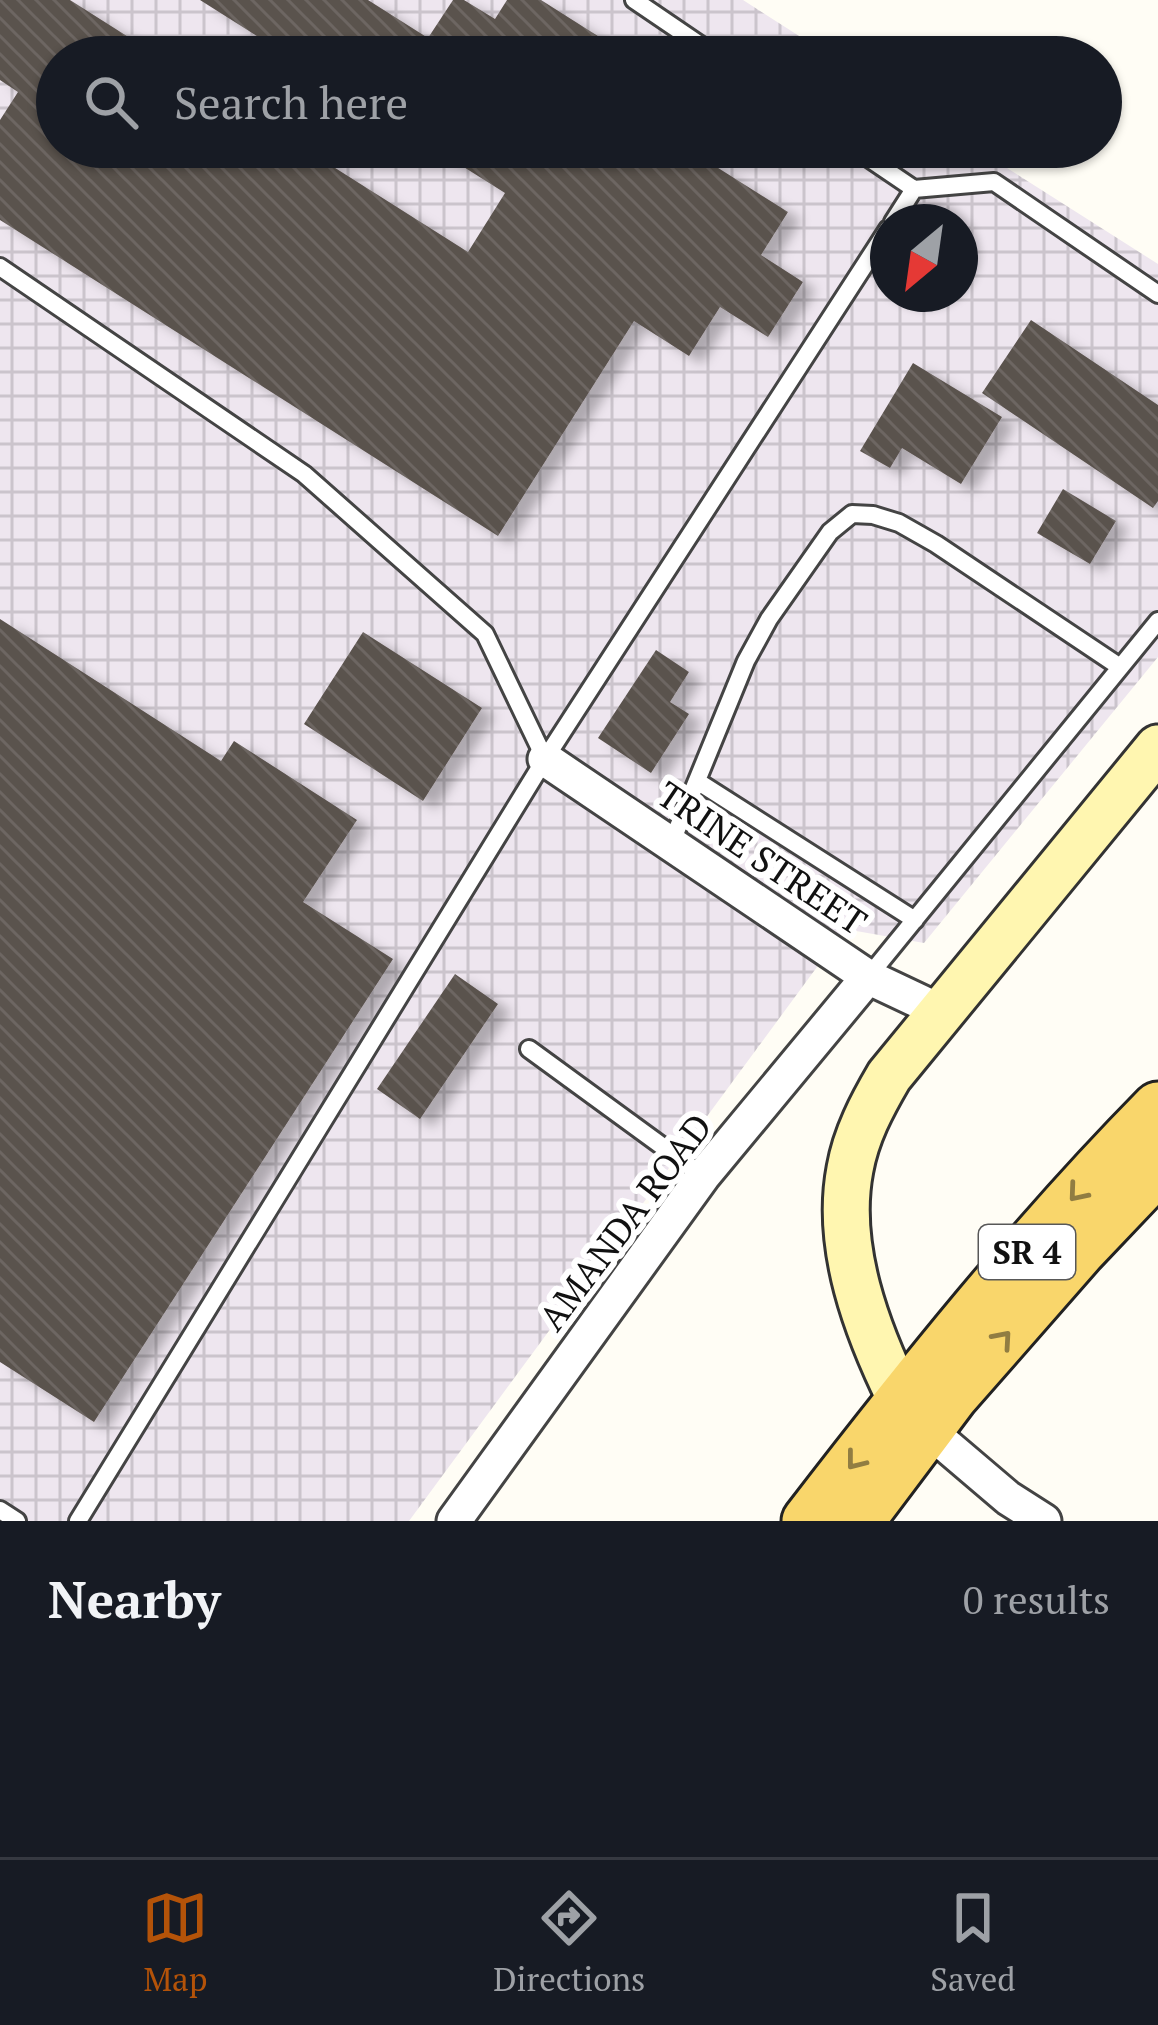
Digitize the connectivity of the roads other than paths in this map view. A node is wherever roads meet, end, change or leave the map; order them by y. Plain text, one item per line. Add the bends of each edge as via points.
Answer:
1 (634, 0) edge
2 (687, 36) edge
3 (884, 168) edge
4 (914, 188) junction
5 (904, 204) edge
6 (870, 257) edge
7 (0, 267) edge
8 (1158, 294) edge
9 (1158, 620) edge
10 (1120, 667) junction
11 (1158, 748) edge
12 (545, 759) junction
13 (697, 781) junction
14 (671, 844) junction
15 (915, 920) junction
16 (868, 977) junction
17 (942, 1012) junction
18 (529, 1048) dead end
19 (1158, 1108) edge
20 (1158, 1168) edge
21 (703, 1176) junction
22 (915, 1414) junction
23 (0, 1510) edge
24 (1003, 1510) edge
25 (17, 1521) edge
26 (78, 1521) edge
27 (454, 1521) edge
28 (808, 1521) edge
29 (858, 1521) edge
30 (1044, 1521) edge

1 - 2 lane
3 - 4 lane
4 - 5 lane
4 - 8 lane via 994,182
6 - 12 lane
7 - 12 lane via 304,474 485,634
9 - 10 lane
10 - 13 lane via 917,533 852,514 830,532 769,620
10 - 15 lane
11 - 17 street
12 - 14 street, TRINE STREET
12 - 26 lane
13 - 14 lane
13 - 15 lane
14 - 16 street, TRINE STREET
15 - 16 lane
16 - 17 street, TRINE STREET
16 - 21 street, AMANDA ROAD
17 - 22 street via 869,1111 846,1205 852,1262 882,1361
18 - 21 lane
19 -> 22 main road, SR 4 via 1095,1172
22 -> 20 main road, SR 4 via 952,1396
21 - 27 street, AMANDA ROAD
22 - 24 street
22 -> 28 main road, SR 4
22 - 29 main road, SR 4
23 - 25 lane
24 - 30 street

